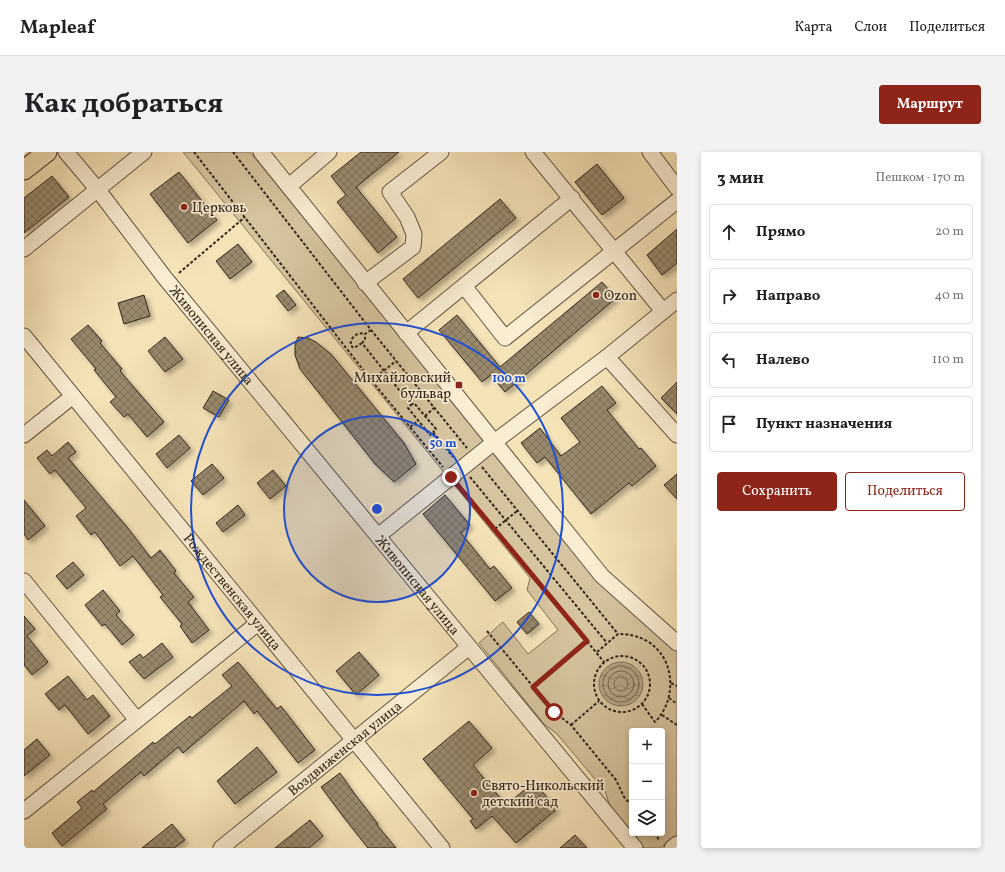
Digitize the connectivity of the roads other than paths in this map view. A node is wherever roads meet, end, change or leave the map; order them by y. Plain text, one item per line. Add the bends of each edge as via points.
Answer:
1 (46, 152) edge
2 (66, 152) edge
3 (144, 152) edge
4 (261, 152) edge
5 (329, 152) edge
6 (441, 152) edge
7 (533, 152) edge
8 (650, 152) edge
9 (24, 170) edge
10 (288, 186) junction
11 (677, 188) edge
12 (98, 190) junction
13 (572, 198) junction
14 (677, 201) edge
15 (24, 249) edge
16 (614, 251) junction
17 (365, 283) junction
18 (464, 286) junction
19 (677, 300) edge
20 (663, 311) junction
21 (406, 334) junction
22 (24, 336) edge
23 (608, 358) junction
24 (73, 396) junction
25 (24, 435) edge
26 (677, 435) edge
27 (493, 443) junction
28 (378, 536) junction
29 (24, 581) edge
30 (258, 623) junction
31 (677, 643) edge
32 (469, 647) junction
33 (137, 720) junction
34 (355, 740) junction
35 (24, 811) edge
36 (677, 844) edge
37 (221, 848) edge
38 (442, 848) edge
39 (635, 848) edge
40 (672, 848) edge

1 - 9 main road
2 - 12 street, Живописная улица
3 - 12 street
4 - 10 street
5 - 10 street
6 - 17 street via 390,192 407,217 414,234 413,247
7 - 13 street
8 - 11 street
10 - 17 street
12 - 15 street
12 - 28 street, Живописная улица via 169,282
13 - 16 street
13 - 18 street
14 - 16 street
16 - 18 street via 505,338
16 - 20 street
17 - 21 street
18 - 21 street
19 - 20 street
20 - 23 street
21 - 27 street
22 - 24 street, Рождественская улица
23 - 26 street
23 - 27 street
24 - 25 street
24 - 30 street, Рождественская улица
27 - 28 street
27 - 31 street via 602,576
28 - 32 street, Живописная улица
29 - 33 street
30 - 33 street
30 - 34 street, Рождественская улица
32 - 34 street, Воздвиженская улица
32 - 39 street, Живописная улица
33 - 35 street
34 - 37 street, Воздвиженская улица
34 - 38 street, Рождественская улица
36 - 40 street

